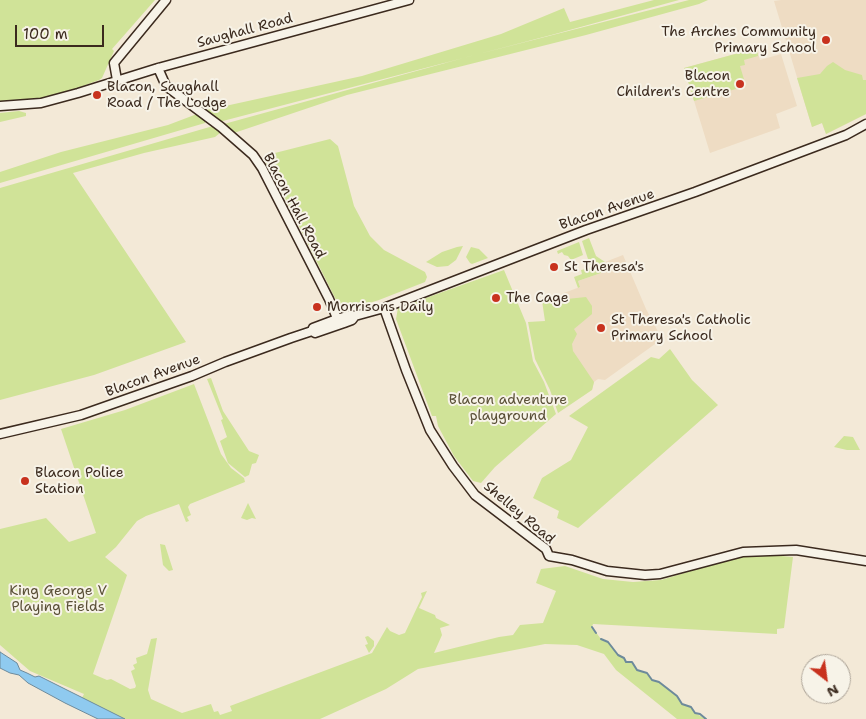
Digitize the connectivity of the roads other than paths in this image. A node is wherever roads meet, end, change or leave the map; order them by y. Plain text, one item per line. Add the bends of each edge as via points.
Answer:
1 (166, 0) edge
2 (409, 0) edge
3 (158, 68) junction
4 (117, 80) junction
5 (0, 106) edge
6 (866, 124) edge
7 (384, 308) junction
8 (340, 321) junction
9 (0, 434) edge
10 (866, 561) edge

1 - 4 street via 114,63
2 - 3 street, Saughall Road
3 - 4 street, Saughall Road
3 - 8 street, Blacon Hall Road via 166,86 254,155
4 - 5 street, Saughall Road via 41,103
6 - 7 street, Blacon Avenue via 846,135
7 - 8 street, Blacon Avenue
7 - 10 street, Shelley Road via 430,430 443,450 476,495 546,549 550,556 607,572 645,575 678,570 743,552 796,550
8 - 9 street, Blacon Avenue via 315,333 81,415

